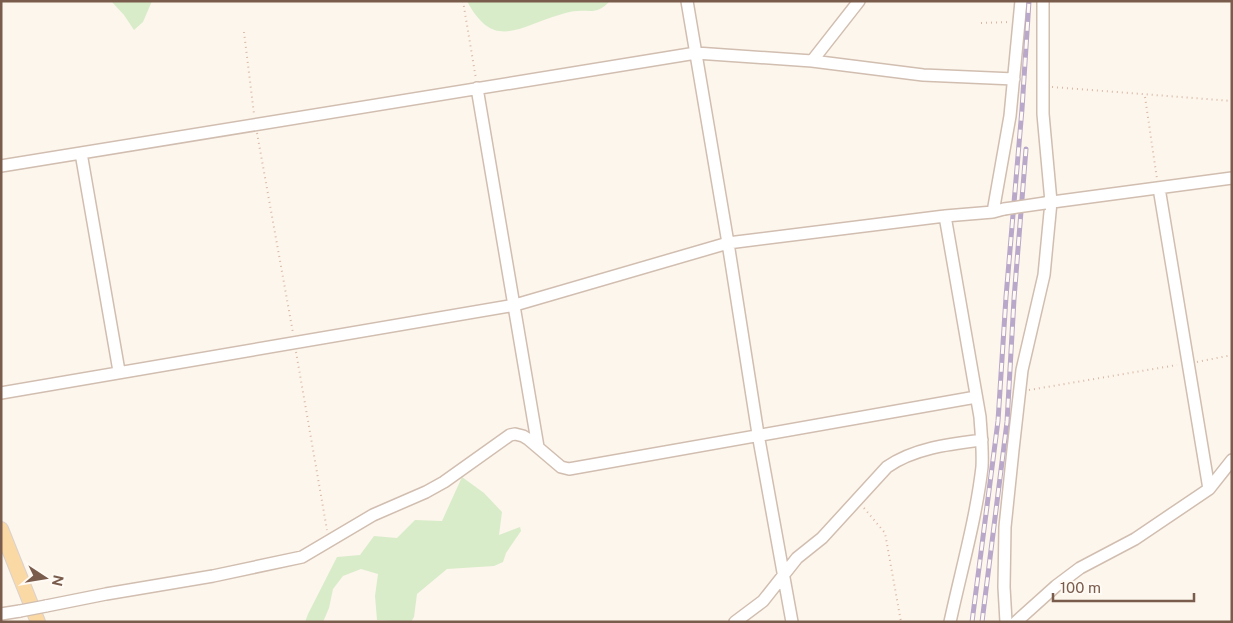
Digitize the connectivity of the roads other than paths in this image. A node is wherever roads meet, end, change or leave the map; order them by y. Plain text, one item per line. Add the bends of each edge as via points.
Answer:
1 (686, 1) edge
2 (858, 1) edge
3 (1021, 1) edge
4 (1043, 1) edge
5 (696, 53) junction
6 (812, 61) junction
7 (1014, 79) junction
8 (478, 88) junction
9 (81, 153) junction
10 (1, 166) edge
11 (1232, 178) edge
12 (1159, 188) junction
13 (1048, 203) junction
14 (998, 210) junction
15 (945, 216) junction
16 (728, 243) junction
17 (515, 305) junction
18 (119, 371) junction
19 (1, 393) edge
20 (976, 397) junction
21 (758, 434) junction
22 (982, 440) junction
23 (538, 447) junction
24 (1232, 460) edge
25 (1209, 488) junction
26 (1, 529) edge
27 (784, 574) junction
28 (1, 614) edge
29 (38, 622) edge
30 (735, 622) edge
31 (792, 622) edge
32 (950, 622) edge
33 (1006, 622) edge
34 (1016, 622) edge

1 - 5 street
2 - 6 street
3 - 7 street
4 - 13 street via 1042,114
5 - 6 street
5 - 8 street
5 - 16 street
6 - 7 street via 923,75
7 - 14 street
8 - 9 street
8 - 17 street
9 - 10 street
9 - 18 street
11 - 12 street
12 - 13 street
12 - 25 street
13 - 14 street, bridge
13 - 33 street via 1044,275 1022,370 1005,527
14 - 15 street
15 - 16 street
15 - 20 street
16 - 17 street
16 - 21 street
17 - 18 street
17 - 23 street
18 - 19 street
20 - 21 street
20 - 22 street
21 - 23 street via 569,468 561,467
21 - 27 street
22 - 27 street via 939,445 887,467
22 - 32 street via 982,466 975,508
23 - 28 street, bridge via 523,436 510,436 444,482 373,515 293,560
24 - 25 street
25 - 34 street via 1135,539 1080,568
26 - 29 main road
27 - 30 street via 763,601
27 - 31 street

